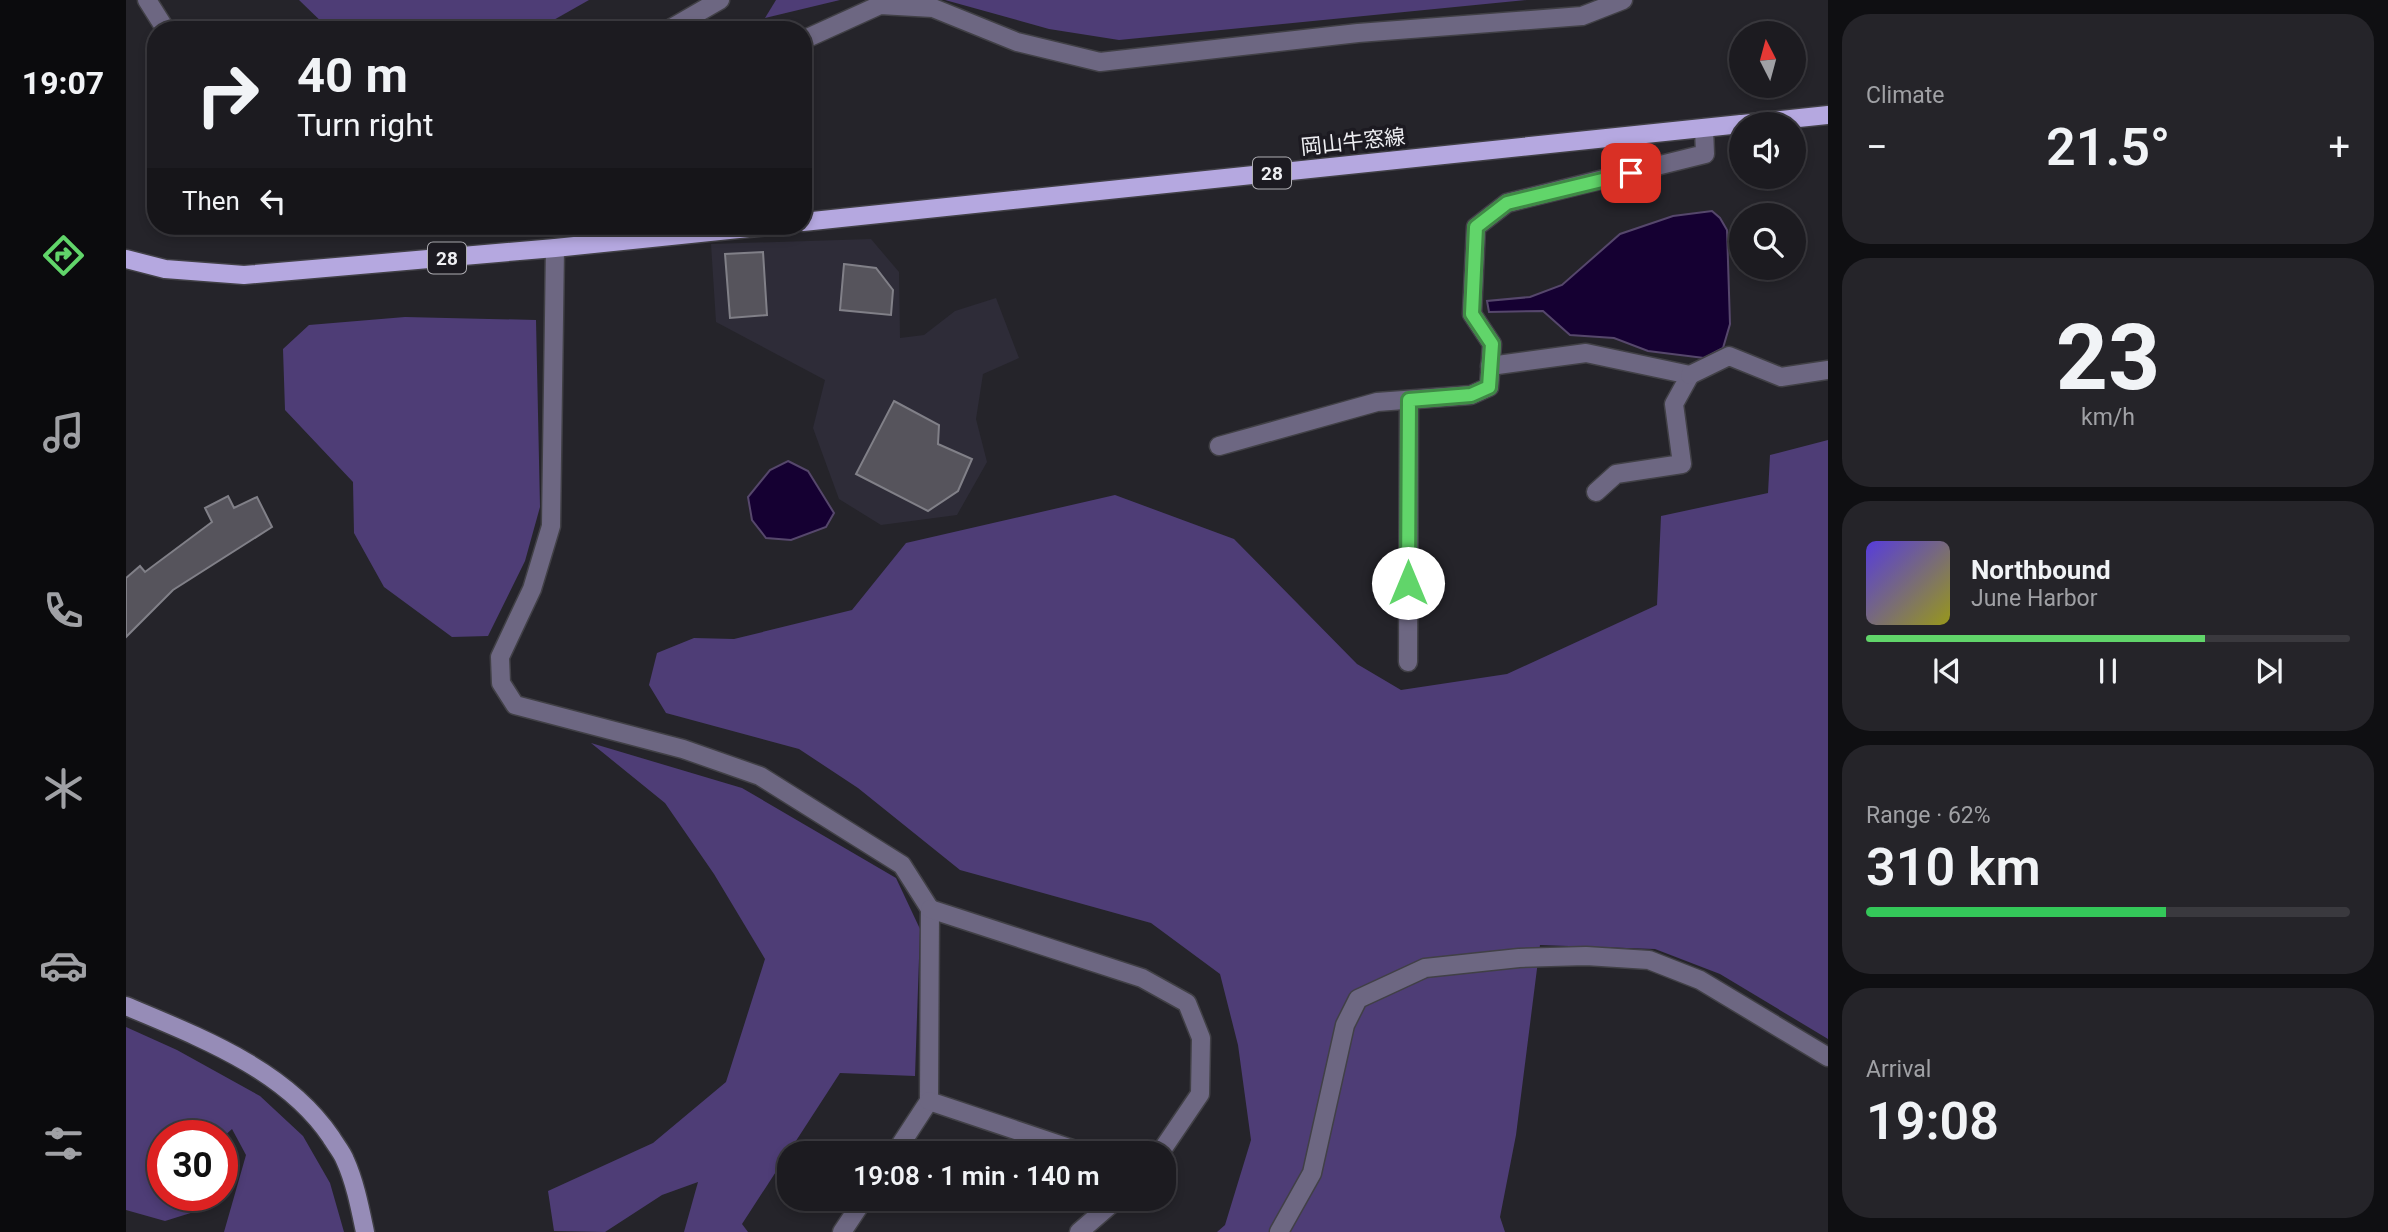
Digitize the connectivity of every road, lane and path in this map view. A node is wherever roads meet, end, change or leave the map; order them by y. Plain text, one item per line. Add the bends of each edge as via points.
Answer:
1 (147, 0) edge
2 (720, 0) edge
3 (1623, 0) edge
4 (160, 21) edge
5 (684, 21) edge
6 (812, 36) edge
7 (1828, 115) edge
8 (1806, 117) edge
9 (1729, 125) edge
10 (1704, 128) junction
11 (812, 221) edge
12 (681, 235) edge
13 (555, 248) junction
14 (126, 259) edge
15 (1490, 366) junction
16 (1828, 370) edge
17 (1690, 375) junction
18 (1409, 400) junction
19 (1219, 446) dead end
20 (1596, 492) dead end
21 (1408, 662) dead end
22 (930, 909) junction
23 (126, 1006) edge
24 (1828, 1057) edge
25 (929, 1101) junction
26 (902, 1141) edge
27 (1048, 1141) edge
28 (1168, 1141) edge
29 (856, 1211) edge
30 (1103, 1211) edge
31 (365, 1232) edge
32 (842, 1232) edge
33 (1079, 1232) edge
34 (1279, 1232) edge

1 - 4 street
2 - 5 street
3 - 6 street via 1582,16 1358,33 1100,62 1017,42 933,8 880,5
7 - 8 main road, 岡山牛窓線 / 28
9 - 10 main road, 岡山牛窓線 / 28
10 - 11 main road, 岡山牛窓線 / 28
10 - 15 street via 1705,154 1507,203 1476,227 1472,314 1492,344
12 - 13 main road, 28
13 - 14 main road, 28 via 244,275 165,269
13 - 22 street via 551,526 532,589 500,657 501,683 515,705 683,749 760,776 902,865
15 - 17 street via 1586,353
15 - 18 street via 1489,387 1471,395
16 - 17 street via 1781,377 1729,356
17 - 20 street via 1674,404 1682,464 1616,474
18 - 19 street via 1377,402
18 - 21 street
22 - 25 street
22 - 28 street via 1142,978 1187,1003 1201,1038 1199,1094
23 - 31 street via 224,1051 301,1101 345,1158
24 - 34 street via 1700,979 1649,960 1519,958 1425,968 1358,999 1345,1025 1312,1173
25 - 26 street
25 - 27 street
29 - 32 street
30 - 33 street

